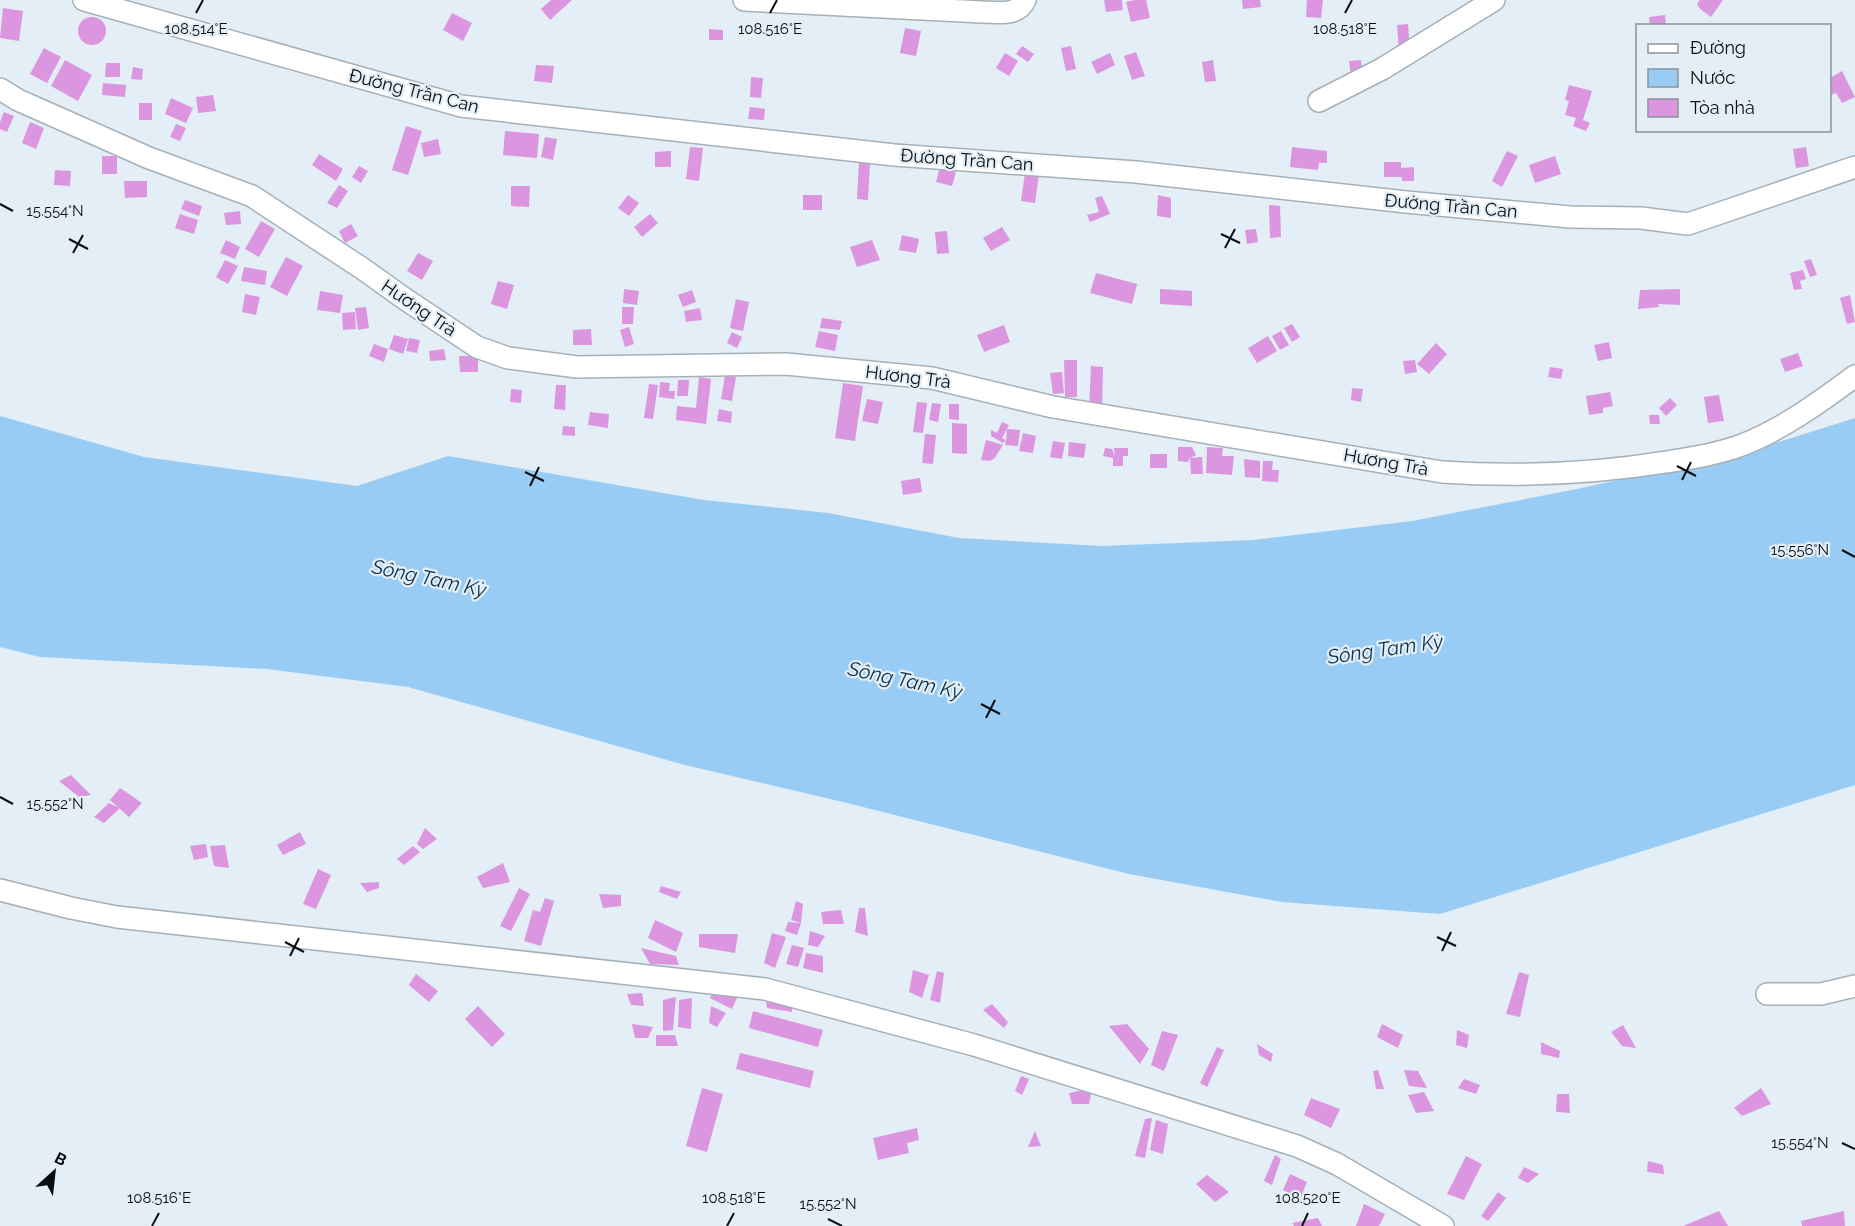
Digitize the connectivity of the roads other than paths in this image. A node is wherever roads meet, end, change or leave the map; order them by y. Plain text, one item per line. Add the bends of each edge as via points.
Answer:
1 (84, 0) edge
2 (744, 0) edge
3 (1025, 0) edge
4 (1494, 0) edge
5 (0, 89) edge
6 (1319, 101) dead end
7 (1855, 167) edge
8 (1855, 376) edge
9 (0, 890) edge
10 (1855, 986) edge
11 (1767, 994) dead end
12 (1443, 1226) edge

1 - 7 street, Đường Trần Can via 461,106 894,154 1136,172 1570,217 1641,218 1688,224
2 - 3 street via 982,12 1011,12
4 - 6 street via 1382,69
5 - 8 street, Hương Trà via 148,158 252,196 477,347 531,362 577,367 786,364 932,378 1053,407 1442,472 1485,475 1617,470 1708,455 1742,445 1795,418
9 - 12 street via 117,917 765,989 974,1045 1297,1146 1337,1164
10 - 11 street via 1821,994

